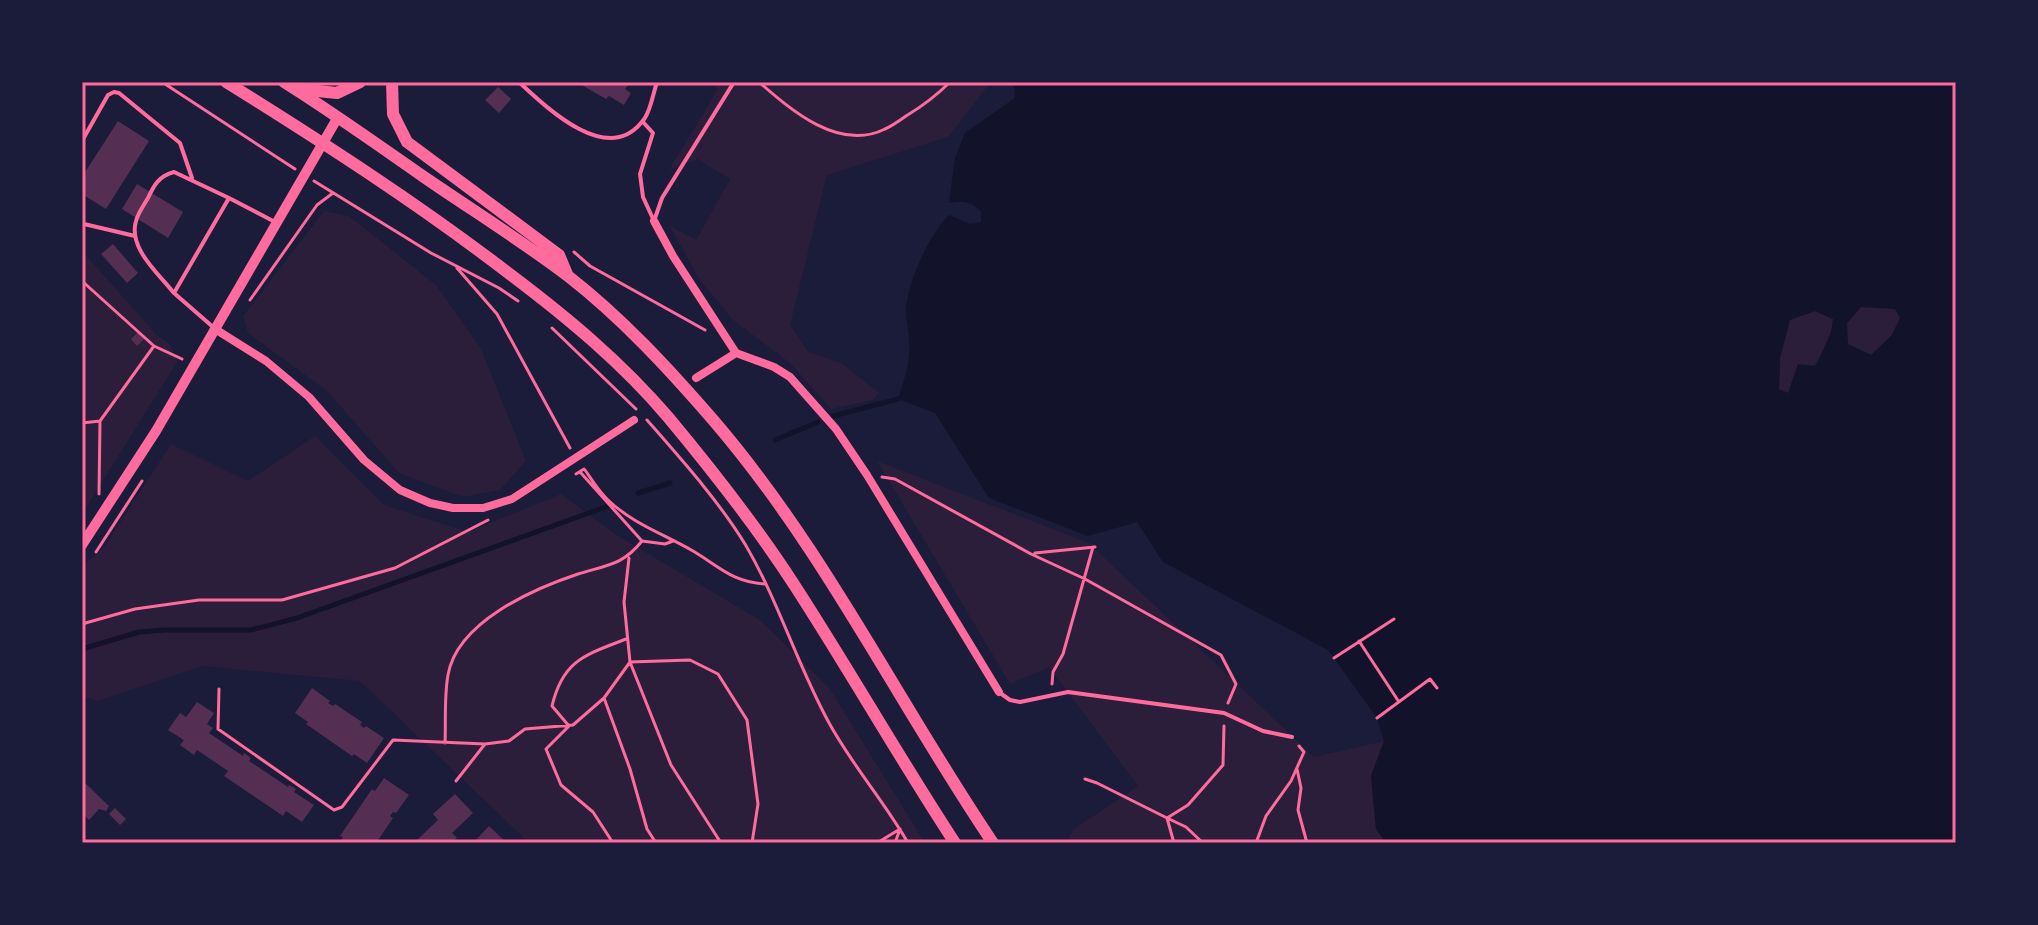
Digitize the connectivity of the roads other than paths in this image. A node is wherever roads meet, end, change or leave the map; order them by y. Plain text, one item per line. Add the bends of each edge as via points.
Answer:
1 (226, 82) edge
2 (360, 82) edge
3 (392, 82) edge
4 (519, 82) edge
5 (657, 82) edge
6 (734, 82) edge
7 (290, 85) edge
8 (338, 117) junction
9 (643, 122) junction
10 (82, 141) edge
11 (323, 142) junction
12 (192, 178) junction
13 (229, 198) junction
14 (654, 221) junction
15 (82, 222) edge
16 (275, 222) junction
17 (135, 236) junction
18 (569, 277) junction
19 (174, 293) junction
20 (215, 329) junction
21 (736, 353) junction
22 (696, 378) dead end
23 (634, 420) dead end
24 (82, 545) edge
25 (999, 692) joint
26 (1292, 737) road end
27 (955, 843) edge
28 (993, 843) edge

1 - 11 highway
2 - 7 highway via 337,93
3 - 18 highway via 393,114 407,142 559,255
4 - 9 lane via 598,139 626,137
5 - 9 lane
6 - 14 lane via 662,198
7 - 8 highway
8 - 11 street
8 - 18 highway
9 - 14 lane via 653,133 640,184
10 - 12 lane via 108,95 119,93 180,143
11 - 16 street
11 - 27 highway via 469,242 571,321 666,415 795,585
12 - 13 lane
12 - 17 lane via 174,172 155,183 135,222
13 - 16 lane
13 - 19 lane
14 - 21 street
15 - 17 lane
16 - 20 street
17 - 19 lane via 138,249
18 - 28 highway via 665,366 716,423 840,598
19 - 20 lane
20 - 23 street via 309,397 364,460 400,490 453,508 483,508 512,499
20 - 24 street
21 - 22 street
21 - 25 street via 790,377 836,429
25 - 26 lane via 1020,702 1068,692 1224,713

